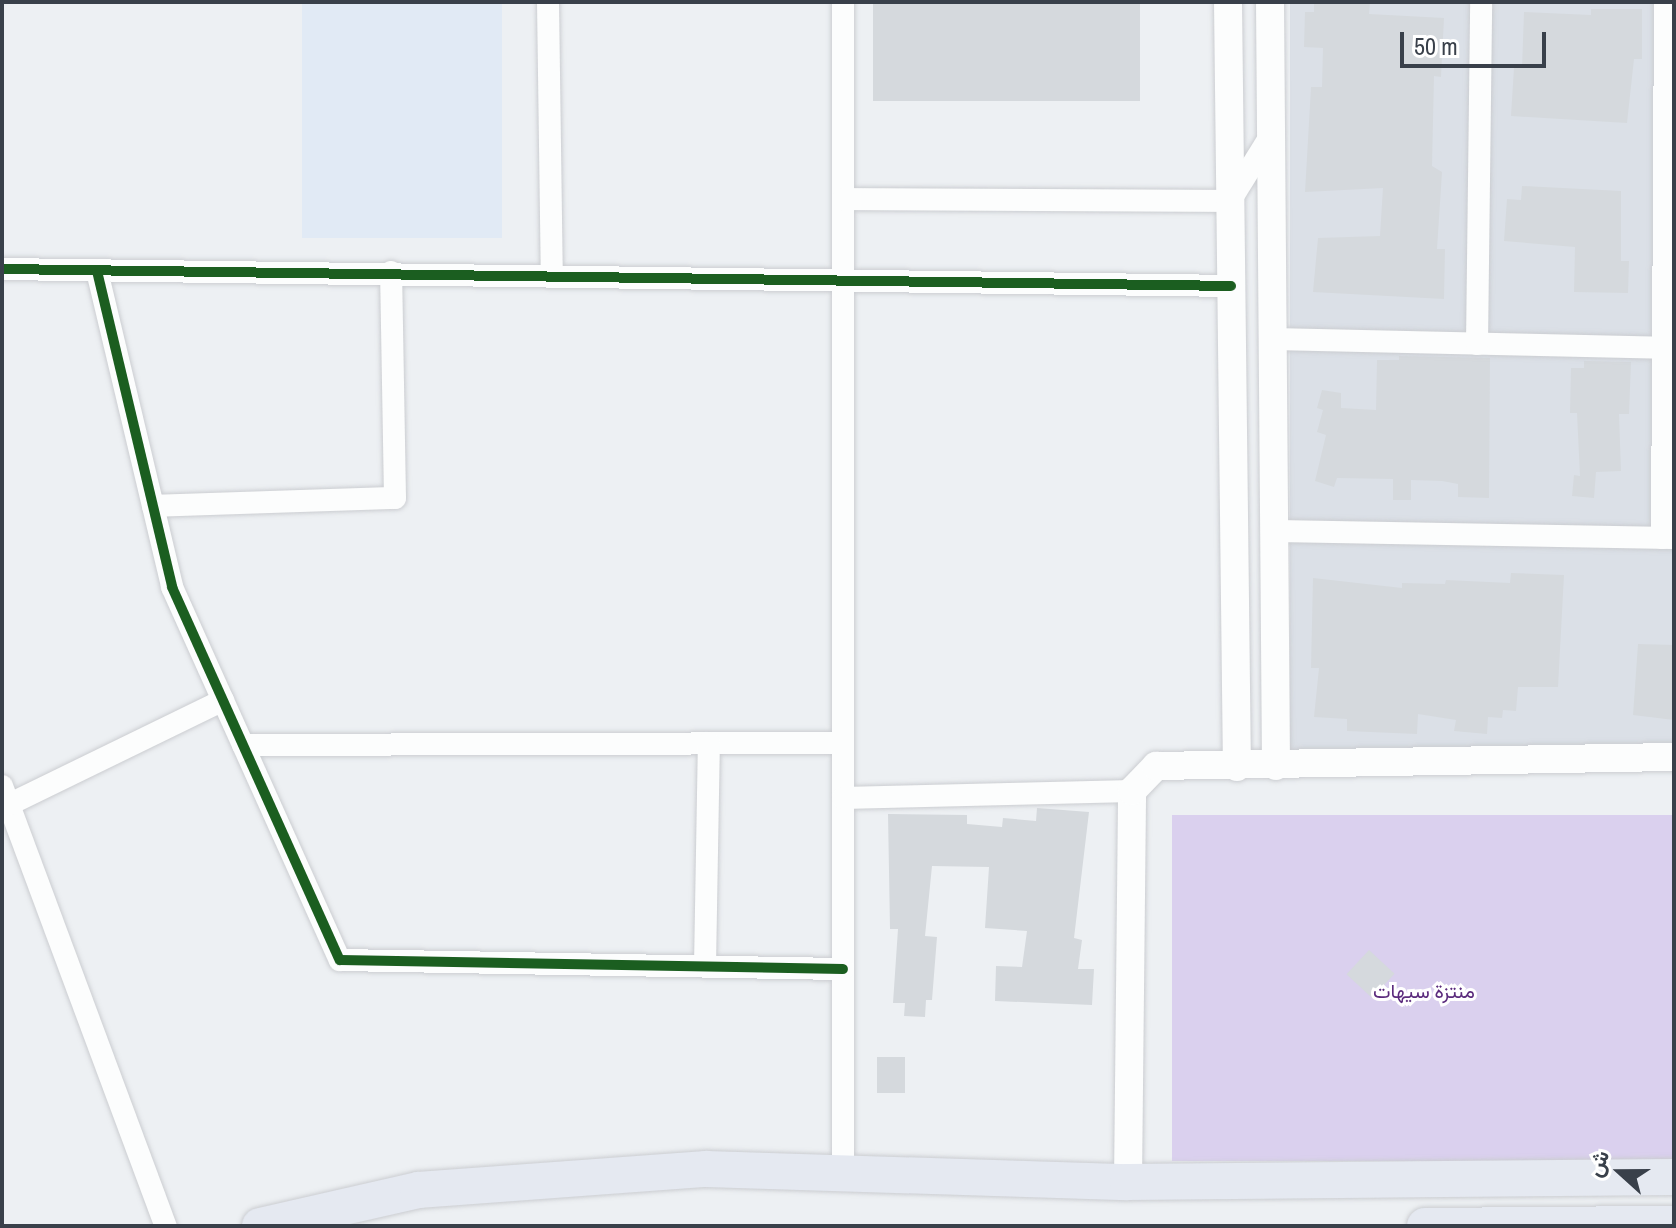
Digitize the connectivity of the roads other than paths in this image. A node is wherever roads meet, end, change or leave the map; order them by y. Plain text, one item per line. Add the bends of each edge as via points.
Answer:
1 (548, 2) edge
2 (843, 2) edge
3 (1228, 2) edge
4 (1270, 2) edge
5 (1481, 2) edge
6 (1665, 2) edge
7 (1271, 135) junction
8 (843, 199) junction
9 (1230, 201) junction
10 (2, 269) edge
11 (97, 271) junction
12 (391, 272) junction
13 (552, 273) junction
14 (842, 280) junction
15 (1231, 286) junction
16 (1273, 339) junction
17 (1477, 344) junction
18 (1663, 348) junction
19 (153, 506) junction
20 (1274, 531) junction
21 (1668, 538) edge
22 (223, 700) junction
23 (709, 743) junction
24 (843, 743) junction
25 (243, 745) junction
26 (1674, 757) edge
27 (1276, 766) junction
28 (1237, 767) junction
29 (1132, 791) junction
30 (6, 795) edge
31 (843, 798) junction
32 (705, 966) junction
33 (843, 969) junction
34 (843, 1169) junction
35 (1674, 1177) edge
36 (1128, 1182) junction
37 (1511, 1225) edge
38 (1669, 1225) edge
39 (166, 1226) edge
40 (260, 1226) edge
41 (1425, 1226) edge

1 - 13 street
2 - 8 street
3 - 9 street
4 - 7 street
5 - 17 street
6 - 18 street
7 - 9 street
7 - 16 street
8 - 9 street
8 - 14 street
9 - 15 street
10 - 11 street
11 - 12 street
11 - 19 street
12 - 13 street
12 - 19 street via 395,498
13 - 14 street
14 - 15 street
14 - 24 street
15 - 28 street
16 - 17 street
16 - 20 street
17 - 18 street
18 - 21 street
19 - 22 street via 172,587
20 - 21 street
20 - 27 street
22 - 25 street
22 - 30 street
23 - 24 street
23 - 25 street
23 - 32 street
24 - 31 street
25 - 32 street via 340,960
26 - 27 street
27 - 28 street
28 - 29 street via 1156,766
29 - 31 street
29 - 36 street
30 - 39 street
31 - 33 street
32 - 33 street
33 - 34 street
34 - 36 main road
34 - 40 main road via 706,1169 418,1190
35 - 36 main road
37 - 38 main road
37 - 41 main road

